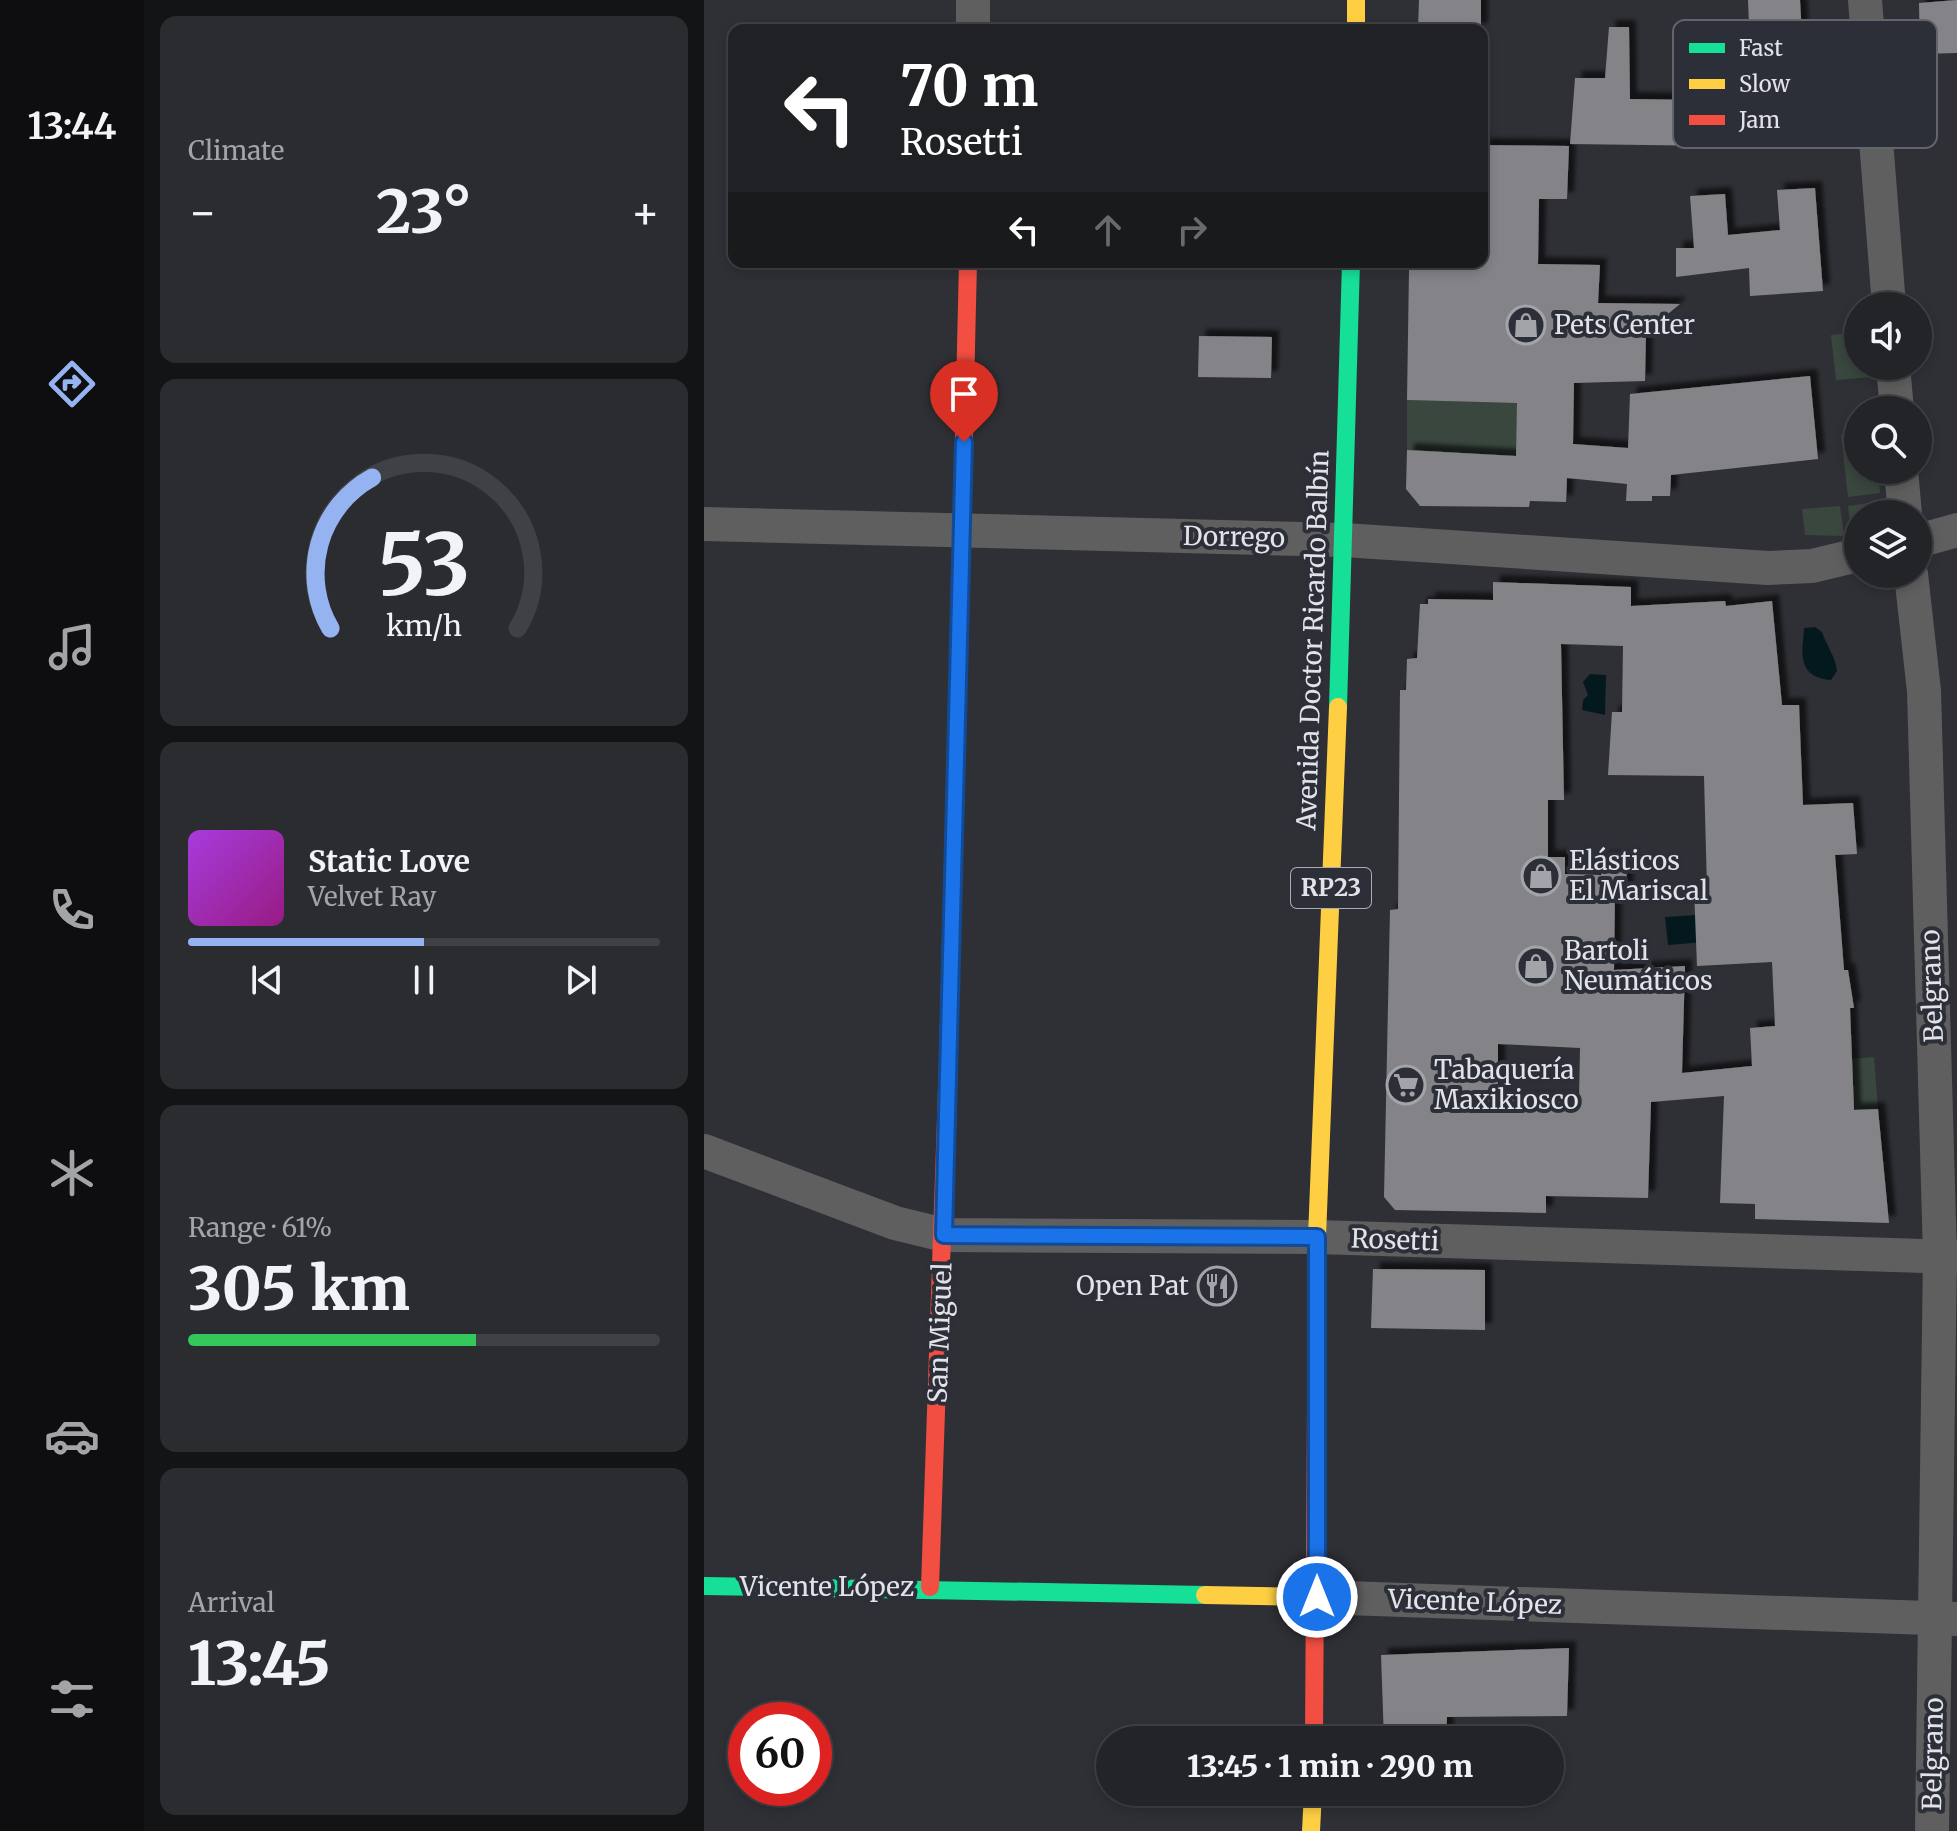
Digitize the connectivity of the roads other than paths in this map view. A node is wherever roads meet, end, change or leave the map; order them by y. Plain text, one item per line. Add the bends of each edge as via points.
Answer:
1 (973, 0) edge
2 (1356, 0) edge
3 (1865, 0) edge
4 (1867, 20) edge
5 (973, 24) edge
6 (1356, 24) edge
7 (1877, 148) edge
8 (968, 268) edge
9 (1351, 268) edge
10 (1888, 292) edge
11 (704, 524) edge
12 (1957, 530) edge
13 (962, 531) junction
14 (1932, 537) edge
15 (1344, 540) junction
16 (1844, 558) edge
17 (1913, 588) edge
18 (704, 1151) edge
19 (944, 1235) junction
20 (1317, 1237) junction
21 (1948, 1256) edge
22 (704, 1586) edge
23 (930, 1587) junction
24 (1317, 1597) junction
25 (1947, 1619) edge
26 (1314, 1726) edge
27 (1312, 1806) edge
28 (1311, 1831) edge
29 (1932, 1831) edge

1 - 5 street
2 - 6 street
3 - 4 street
7 - 10 street
8 - 13 street, San Miguel
9 - 15 street, Avenida Doctor Ricardo Balbín / RP23
11 - 13 street, Dorrego
12 - 14 street
13 - 15 street, Dorrego
13 - 19 street, San Miguel
15 - 16 street, Dorrego via 1768,568
15 - 20 street, Avenida Doctor Ricardo Balbín / RP23
17 - 21 street, Belgrano via 1924,691
18 - 19 street, Rosetti via 895,1223
19 - 20 street, Rosetti
19 - 23 street, San Miguel
20 - 21 street, Rosetti
20 - 24 street, Avenida Doctor Ricardo Balbín / RP23
21 - 25 street, Belgrano
22 - 23 street, Vicente López
23 - 24 street, Vicente López
24 - 25 street, Vicente López
24 - 26 street, Avenida Doctor Ricardo Balbín / RP23
25 - 29 street, Belgrano
27 - 28 street

